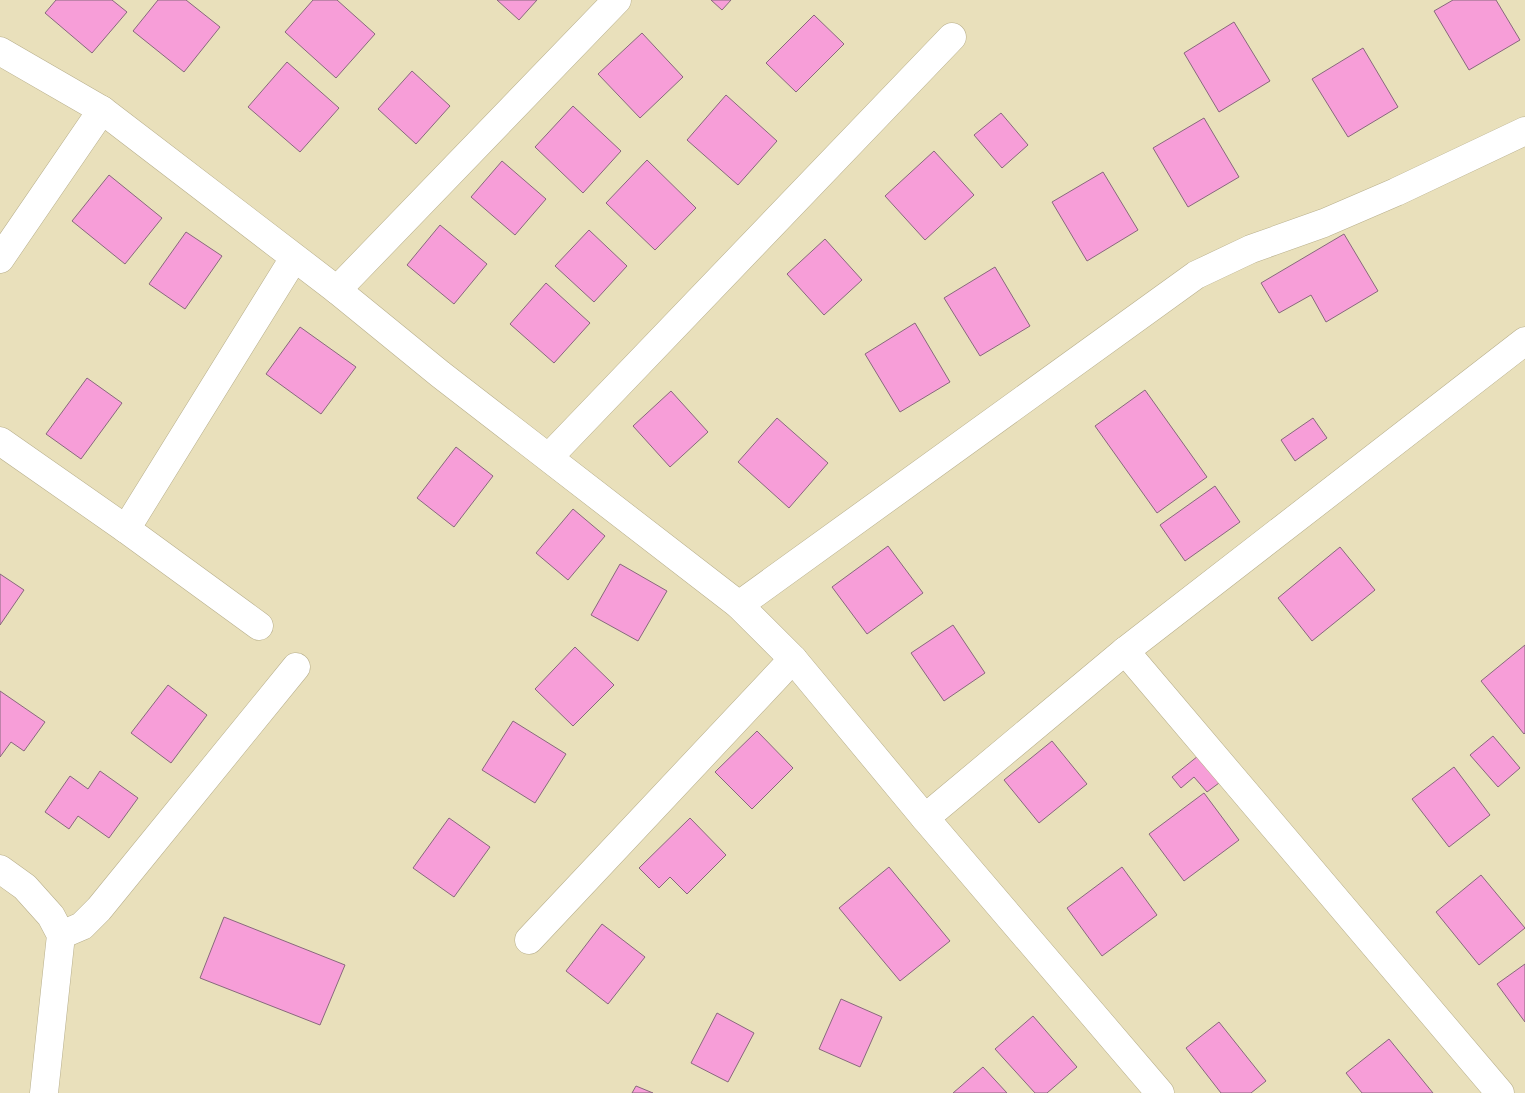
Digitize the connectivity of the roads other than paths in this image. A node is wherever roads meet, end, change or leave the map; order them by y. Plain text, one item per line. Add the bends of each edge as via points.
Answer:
1 (617, 0) edge
2 (952, 37) dead end
3 (0, 50) edge
4 (102, 110) junction
5 (1525, 132) edge
6 (294, 258) junction
7 (0, 259) edge
8 (337, 290) junction
9 (1525, 341) edge
10 (0, 441) edge
11 (550, 458) junction
12 (126, 529) junction
13 (739, 605) junction
14 (259, 626) dead end
15 (1125, 651) junction
16 (793, 659) junction
17 (296, 667) dead end
18 (925, 818) junction
19 (0, 869) edge
20 (60, 935) junction
21 (529, 940) dead end
22 (44, 1093) edge
23 (1160, 1093) edge
24 (1500, 1093) edge

1 - 8 street
2 - 11 street
3 - 4 street
4 - 6 street
4 - 7 street
5 - 13 street via 1396,192 1251,249 1196,275
6 - 8 street
6 - 12 street
8 - 11 street
9 - 15 street
10 - 12 street
11 - 13 street
12 - 14 street
13 - 16 street
15 - 18 street
15 - 24 street
16 - 18 street
16 - 21 street
17 - 20 street via 99,909 82,926
18 - 23 street
19 - 20 street via 25,887 51,916
20 - 22 street

